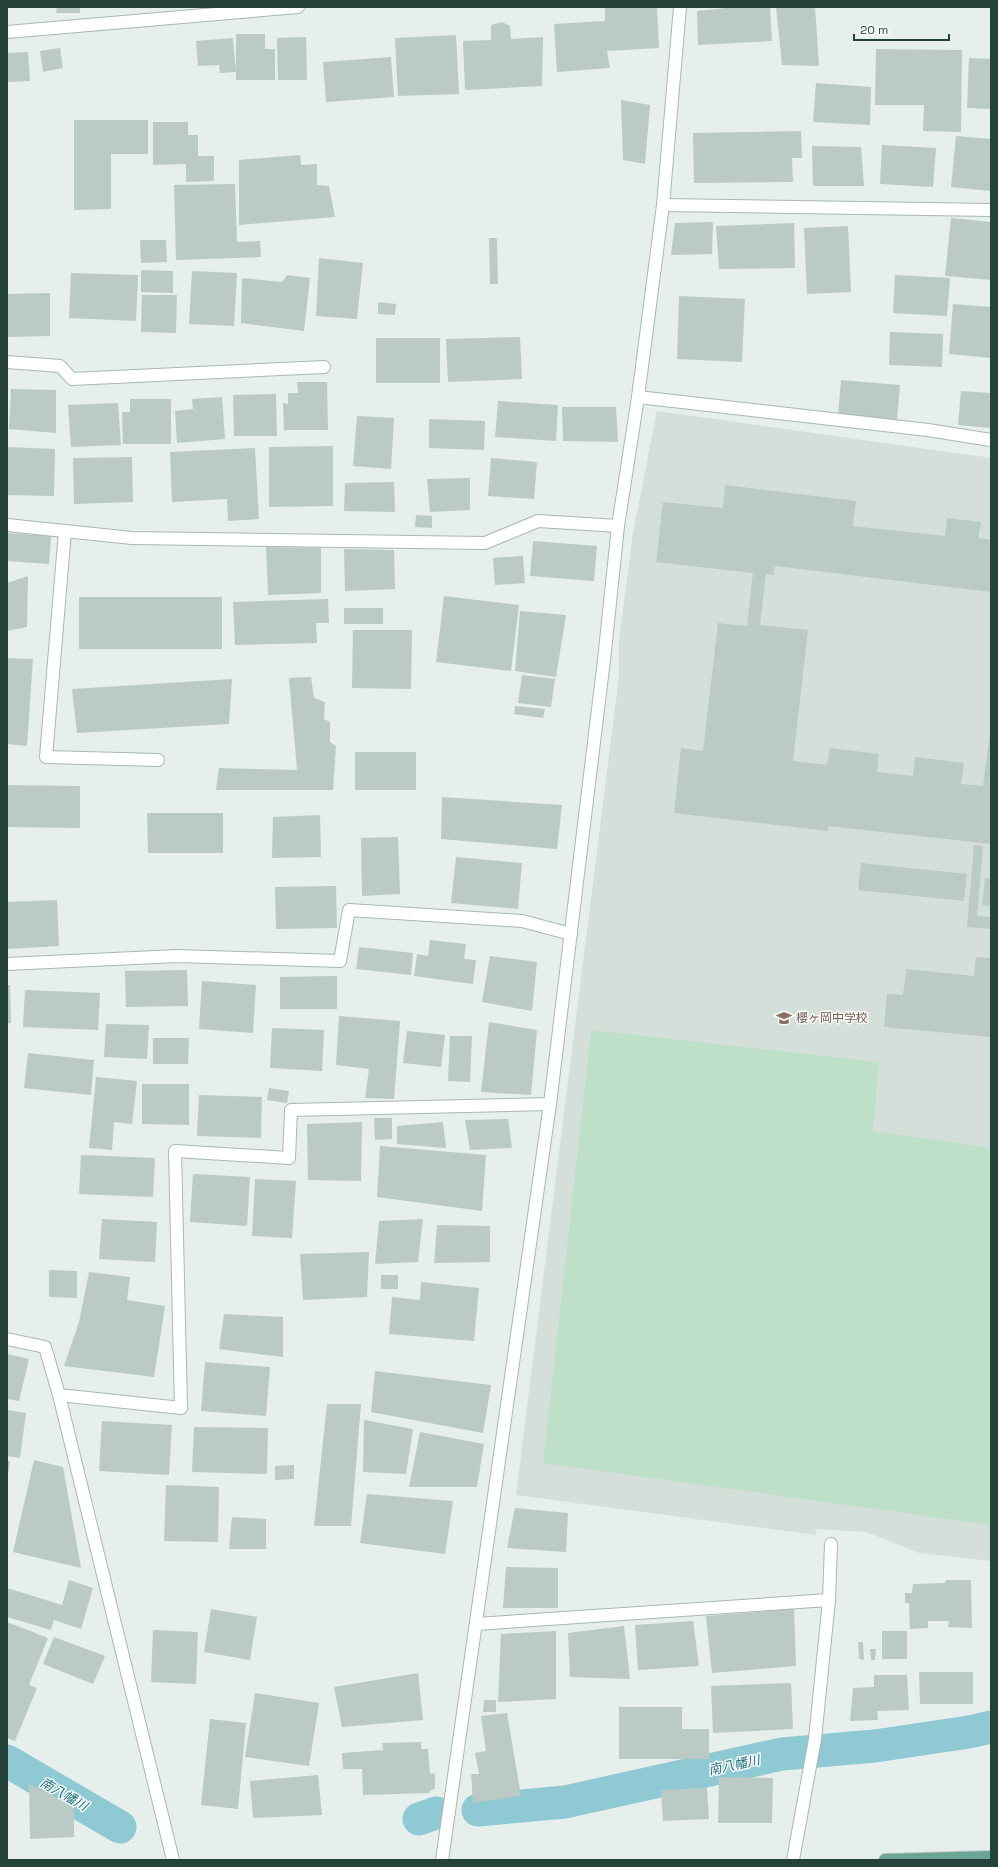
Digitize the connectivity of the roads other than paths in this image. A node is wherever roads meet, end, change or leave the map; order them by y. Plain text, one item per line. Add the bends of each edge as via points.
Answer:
1 (298, 7) edge
2 (680, 7) edge
3 (7, 32) edge
4 (663, 205) junction
5 (991, 210) edge
6 (7, 362) edge
7 (324, 367) dead end
8 (638, 397) junction
9 (991, 440) edge
10 (7, 525) edge
11 (618, 526) junction
12 (66, 531) junction
13 (158, 760) dead end
14 (571, 934) junction
15 (7, 964) edge
16 (550, 1104) junction
17 (7, 1339) edge
18 (59, 1395) junction
19 (831, 1544) dead end
20 (829, 1600) junction
21 (476, 1624) junction
22 (991, 1857) edge
23 (173, 1860) edge
24 (442, 1860) edge
25 (793, 1860) edge
26 (885, 1860) edge

1 - 3 street
2 - 4 street
4 - 5 street
4 - 8 street
6 - 7 street via 60,366 72,380
8 - 9 street via 928,430
8 - 11 street
10 - 12 street
11 - 12 street via 538,521 485,543 132,538
11 - 14 street via 604,668
12 - 13 street via 46,757
14 - 15 street via 522,921 349,910 340,962 177,956
14 - 16 street
16 - 18 street via 291,1110 288,1158 175,1151 181,1408
16 - 21 street
17 - 18 street via 45,1347
18 - 23 street
19 - 20 street
20 - 21 street
20 - 25 street via 815,1739
21 - 24 street
22 - 26 main road

